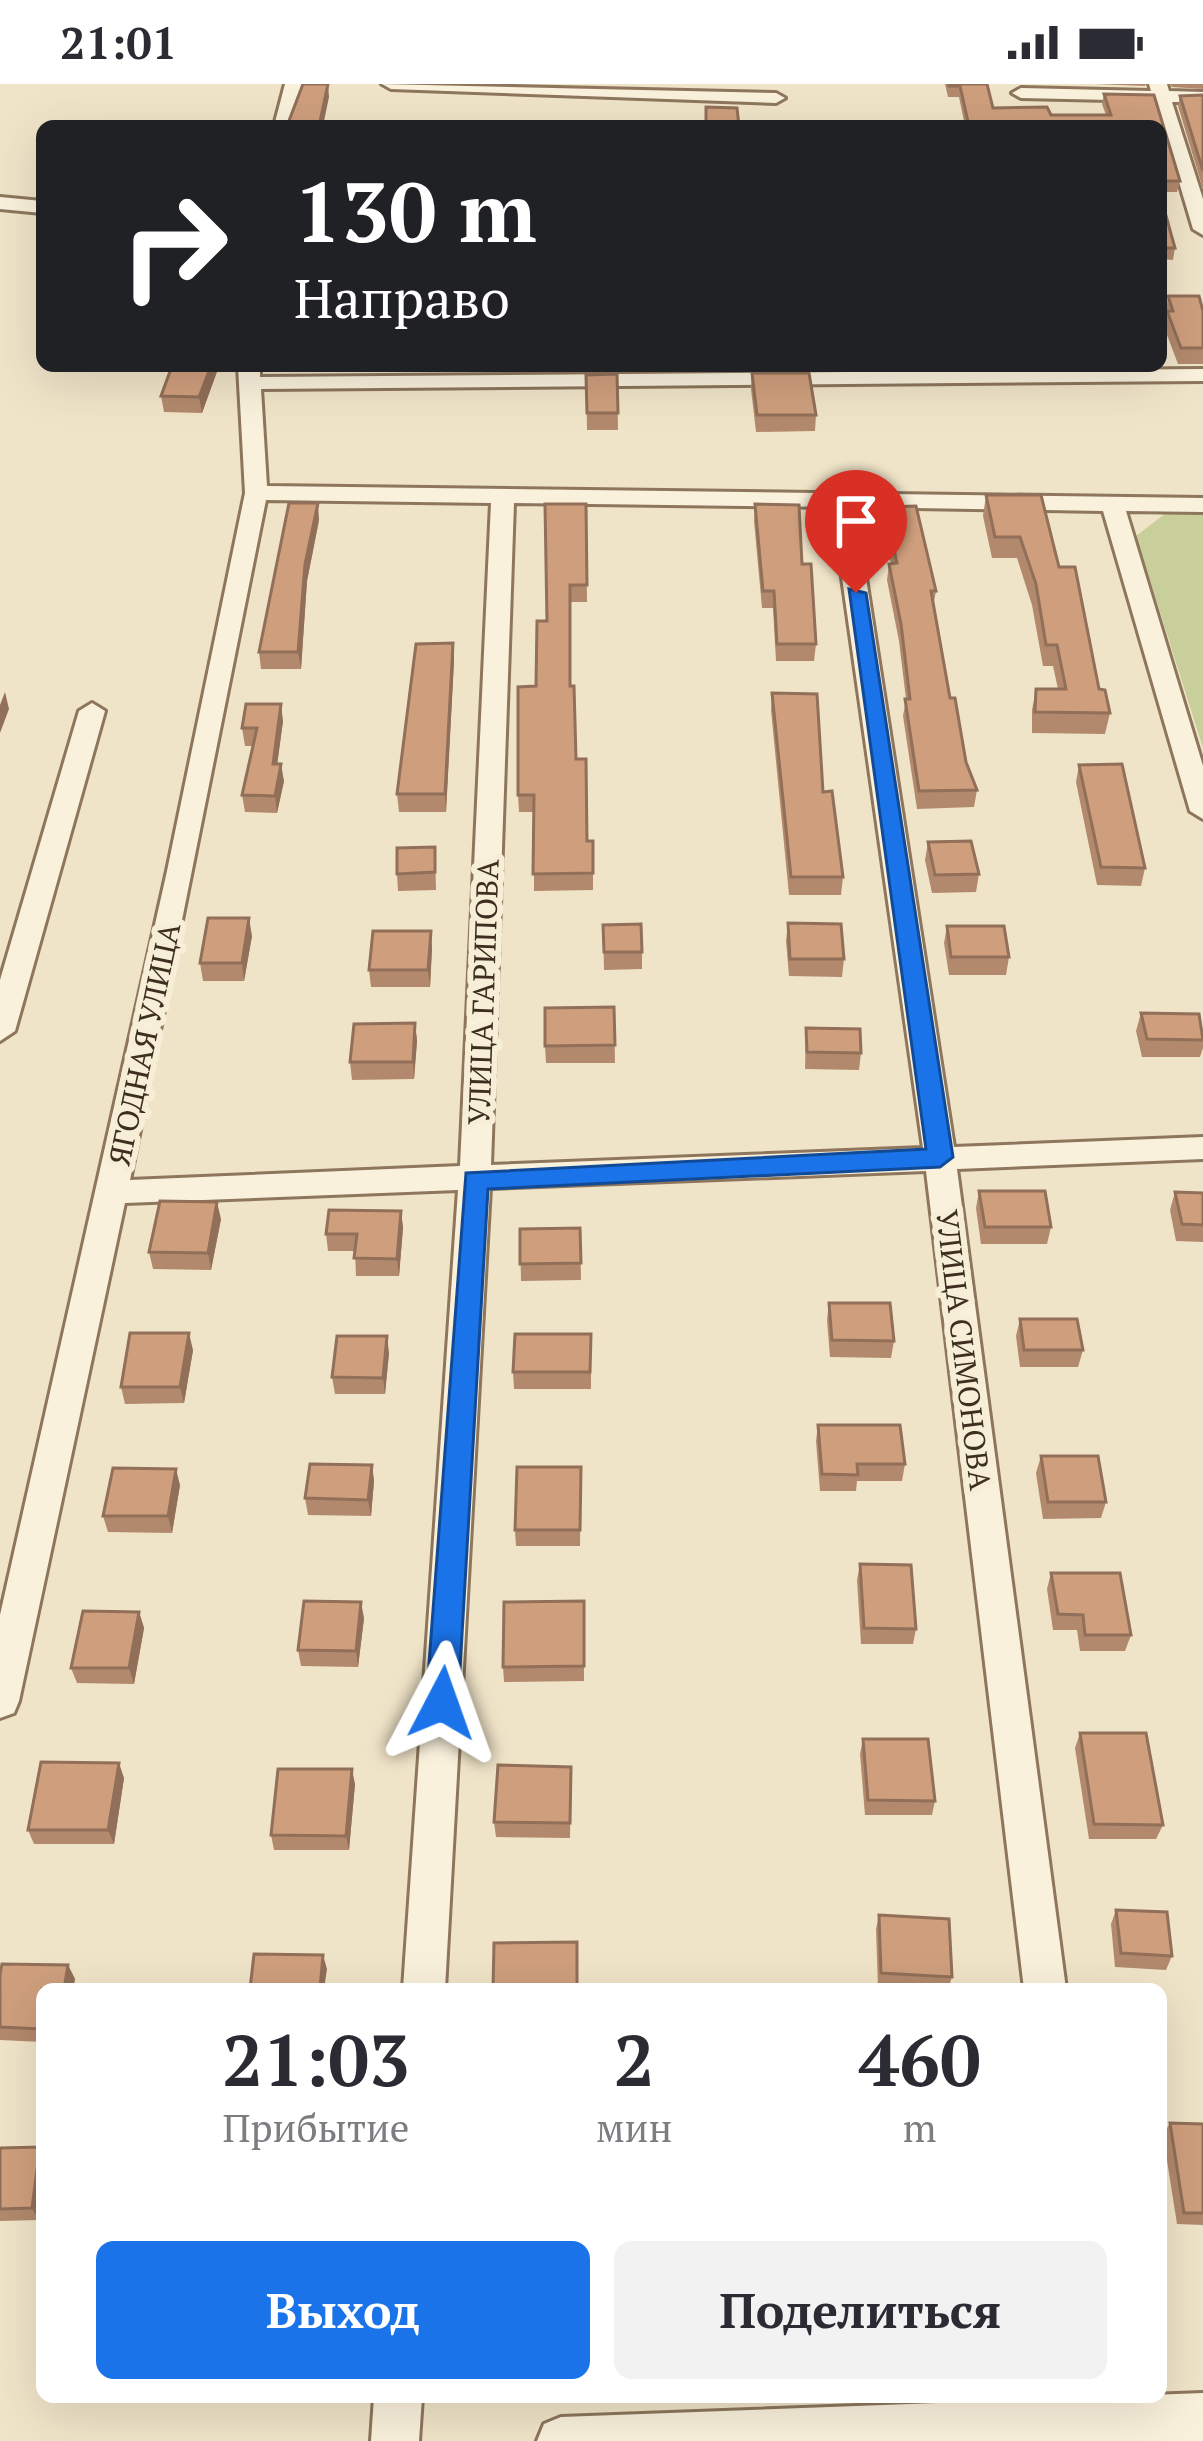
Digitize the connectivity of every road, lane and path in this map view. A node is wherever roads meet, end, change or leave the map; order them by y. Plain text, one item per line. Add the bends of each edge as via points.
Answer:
1 (294, 84) edge
2 (391, 84) edge
3 (1160, 89) edge
4 (1021, 95) edge
5 (1203, 97) edge
6 (776, 98) edge
7 (285, 120) edge
8 (0, 203) edge
9 (32, 206) edge
10 (0, 224) edge
11 (1203, 229) edge
12 (805, 372) edge
13 (1107, 372) edge
14 (250, 374) edge
15 (1203, 376) edge
16 (256, 493) junction
17 (503, 497) junction
18 (842, 499) junction
19 (1112, 502) junction
20 (1203, 505) edge
21 (92, 711) dead end
22 (1203, 811) edge
23 (0, 1030) edge
24 (1203, 1148) edge
25 (940, 1157) junction
26 (476, 1180) junction
27 (112, 1192) junction
28 (0, 1701) edge
29 (424, 1983) edge
30 (1044, 1983) edge
31 (398, 2403) edge
32 (1098, 2408) edge
33 (1203, 2417) edge
34 (395, 2441) edge
35 (561, 2441) edge

1 - 7 street
2 - 6 street
3 - 4 street
3 - 5 street
3 - 11 street
8 - 9 street
9 - 10 street
12 - 14 street
13 - 15 street
14 - 16 street, ЯГОДНАЯ УЛИЦА
16 - 17 street
16 - 27 street, ЯГОДНАЯ УЛИЦА
17 - 18 street
17 - 26 street, УЛИЦА ГАРИПОВА
18 - 19 street
18 - 25 street, УЛИЦА СИМОНОВА
19 - 20 street
19 - 22 street
21 - 23 street
24 - 25 street
25 - 26 street
25 - 30 street, УЛИЦА СИМОНОВА
26 - 27 street
26 - 29 street, УЛИЦА ГАРИПОВА
27 - 28 street, ЯГОДНАЯ УЛИЦА
31 - 34 street
32 - 33 street
32 - 35 street

